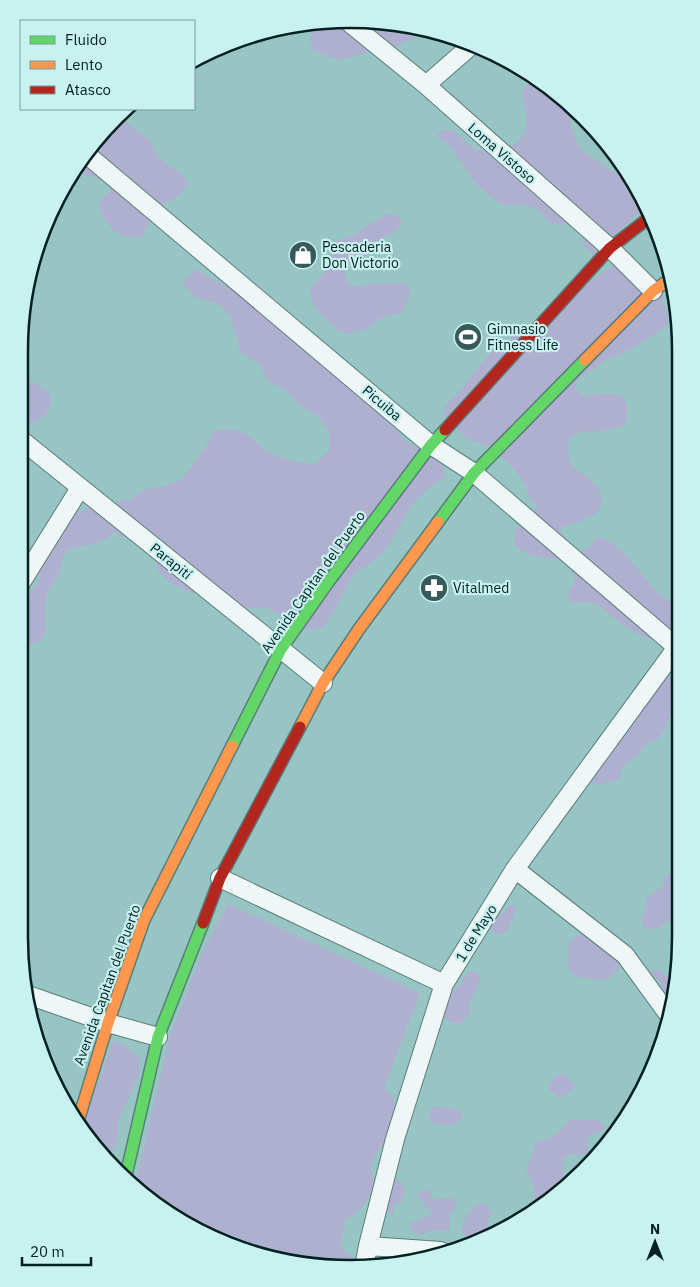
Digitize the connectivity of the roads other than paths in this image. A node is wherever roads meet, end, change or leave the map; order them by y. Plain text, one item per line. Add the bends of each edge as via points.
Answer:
1 (356, 28) edge
2 (467, 50) edge
3 (426, 85) junction
4 (91, 159) edge
5 (645, 221) edge
6 (610, 248) junction
7 (665, 283) edge
8 (653, 291) junction
9 (28, 445) edge
10 (431, 445) junction
11 (474, 473) junction
12 (80, 488) junction
13 (28, 572) edge
14 (672, 642) edge
15 (281, 649) junction
16 (672, 655) edge
17 (323, 683) junction
18 (515, 869) junction
19 (220, 878) junction
20 (444, 984) junction
21 (33, 997) edge
22 (664, 1009) edge
23 (108, 1023) junction
24 (158, 1037) junction
25 (80, 1113) edge
26 (127, 1170) edge
27 (368, 1246) junction
28 (428, 1250) edge
29 (365, 1259) edge

1 - 3 street, Loma Vistoso
2 - 3 street
3 - 6 street, Loma Vistoso
4 - 10 street, Picuiba
5 - 6 street, Avenida Capitan del Puerto
6 - 8 street, Loma Vistoso
6 - 10 street, Avenida Capitan del Puerto
7 - 8 street
8 - 11 street
9 - 12 street, Parapití
10 - 11 street, Picuiba
10 - 15 street, Avenida Capitan del Puerto
11 - 14 street, Picuiba
11 - 17 street
12 - 13 street
12 - 15 street, Parapití
15 - 17 street, Parapití
15 - 23 street, Avenida Capitan del Puerto via 144,920
16 - 18 street, 1 de Mayo
17 - 19 street
18 - 20 street, 1 de Mayo
18 - 22 street via 625,955
19 - 20 street
19 - 24 street
20 - 27 street, 1 de Mayo via 395,1139
21 - 23 street
23 - 24 street
23 - 25 street, Avenida Capitan del Puerto
24 - 26 street
27 - 28 street
27 - 29 street, 1 de Mayo

